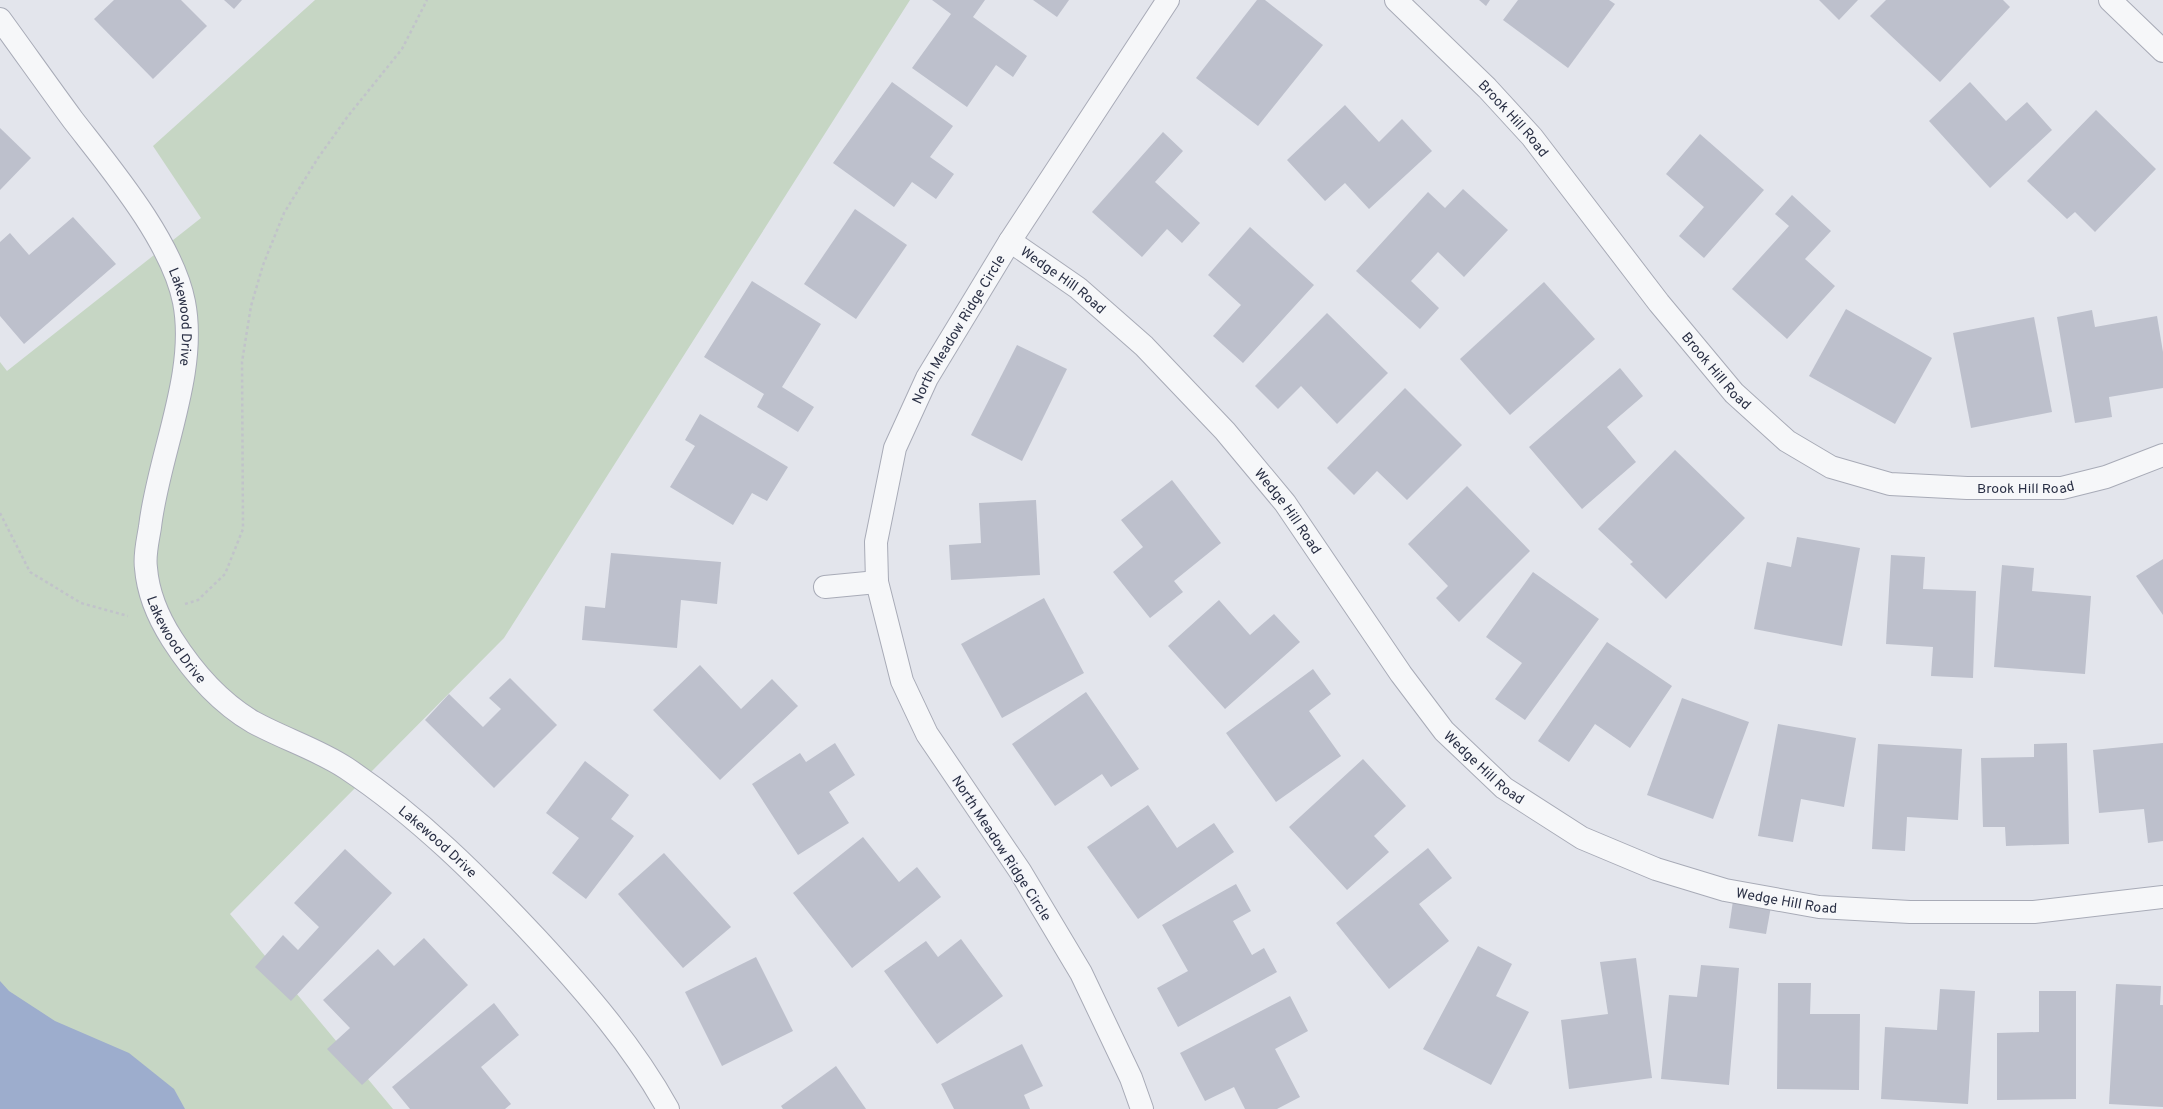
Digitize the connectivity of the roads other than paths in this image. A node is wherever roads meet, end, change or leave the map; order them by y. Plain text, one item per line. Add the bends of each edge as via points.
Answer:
1 (1168, 0) edge
2 (1396, 0) edge
3 (2110, 0) edge
4 (0, 18) edge
5 (2163, 51) edge
6 (1010, 241) junction
7 (2163, 455) edge
8 (877, 582) junction
9 (825, 587) dead end
10 (2163, 896) edge
11 (668, 1109) edge
12 (1142, 1109) edge

1 - 6 street, North Meadow Ridge Circle
2 - 7 street, Brook Hill Road via 1487,88 1532,136 1659,303 1734,393 1786,441 1831,467 1890,484 1967,488 2062,488 2106,477
3 - 5 street
4 - 11 street, Lakewood Drive via 126,189 173,266 184,302 187,336 184,372 153,502 145,565 151,596 172,640 200,678 221,700 253,722 326,756 348,770 455,854 580,985 624,1039
6 - 8 street, North Meadow Ridge Circle via 927,378 895,448 876,542
6 - 10 street, Wedge Hill Road via 1078,288 1144,346 1225,430 1285,503 1401,674 1444,731 1504,788 1582,838 1656,869 1725,890 1819,907 1910,912 2034,912
8 - 9 street
8 - 12 street, North Meadow Ridge Circle via 902,681 927,734 1020,871 1081,973 1131,1078

